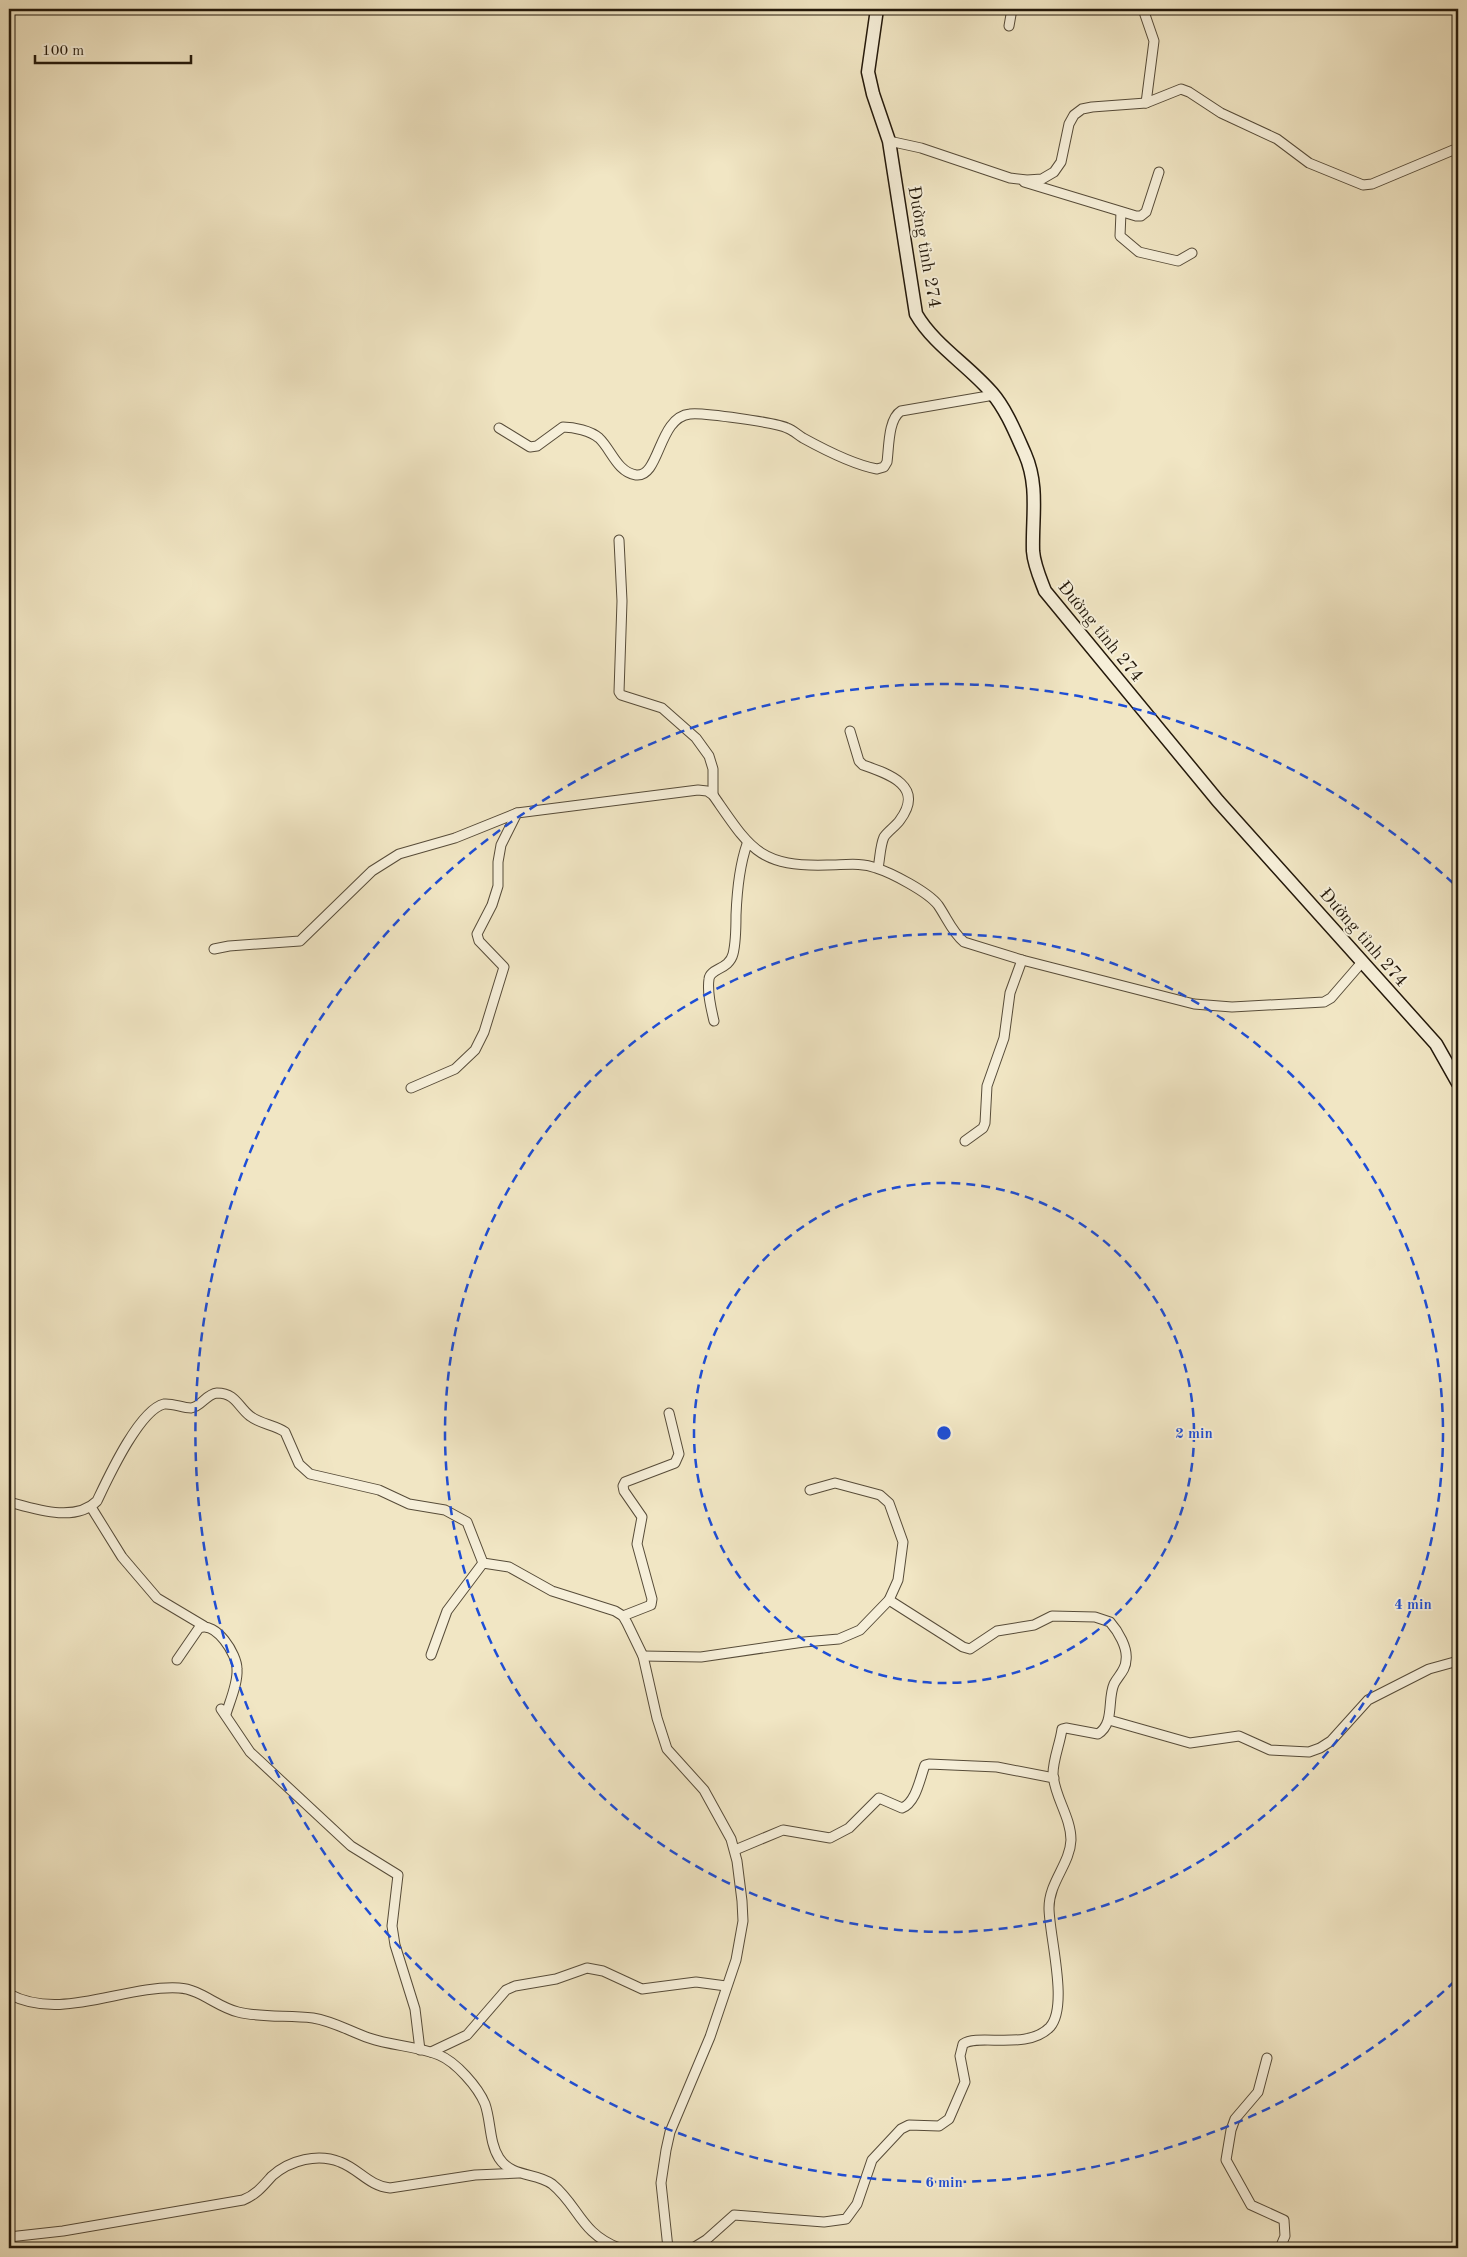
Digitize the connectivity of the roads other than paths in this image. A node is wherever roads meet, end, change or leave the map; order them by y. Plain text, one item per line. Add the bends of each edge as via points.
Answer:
1 (877, 9) edge
2 (1012, 9) edge
3 (1143, 9) edge
4 (1009, 26) dead end
5 (1146, 103) junction
6 (888, 141) junction
7 (1458, 148) edge
8 (1159, 172) dead end
9 (1010, 178) junction
10 (1122, 212) junction
11 (1192, 253) dead end
12 (994, 395) junction
13 (499, 428) dead end
14 (619, 540) dead end
15 (850, 732) dead end
16 (713, 795) junction
17 (517, 813) junction
18 (747, 844) junction
19 (878, 868) junction
20 (214, 949) dead end
21 (1022, 960) junction
22 (1363, 961) junction
23 (714, 1021) dead end
24 (1458, 1083) edge
25 (411, 1088) dead end
26 (965, 1141) dead end
27 (669, 1413) dead end
28 (810, 1490) dead end
29 (9, 1502) edge
30 (91, 1507) junction
31 (483, 1563) junction
32 (889, 1600) junction
33 (623, 1616) junction
34 (204, 1626) junction
35 (431, 1655) dead end
36 (643, 1656) junction
37 (177, 1660) dead end
38 (1458, 1661) edge
39 (1109, 1720) junction
40 (1054, 1778) junction
41 (735, 1850) junction
42 (726, 1986) junction
43 (9, 1994) edge
44 (420, 2050) junction
45 (430, 2052) junction
46 (1267, 2058) dead end
47 (519, 2173) junction
48 (9, 2237) edge
49 (619, 2248) edge
50 (668, 2248) edge
51 (693, 2248) edge
52 (1280, 2248) edge

1 - 6 main road, Đường tỉnh 274 via 868,72
2 - 4 street
3 - 5 street via 1154,41
5 - 7 street via 1173,91 1189,92 1221,113 1277,139 1309,163 1363,186
5 - 9 street via 1082,109 1069,124 1061,162 1054,172 1042,179
6 - 9 street via 921,148
6 - 12 main road, Đường tỉnh 274 via 916,314 925,330
8 - 10 street via 1146,212 1136,216
9 - 10 street
10 - 11 street via 1120,236 1133,249 1178,261
12 - 13 street via 896,414 887,462 877,469 809,441 783,426 695,414 679,418 667,430 650,470 636,475 626,471 592,434 563,427 537,446 530,447
12 - 22 main road, Đường tỉnh 274 via 1032,474 1035,504 1033,552 1045,591 1218,801
14 - 16 street via 622,601 619,692 662,708 696,738 709,756 713,769
15 - 19 street via 863,765 901,781 907,789 906,810 885,837
16 - 17 street via 698,790
16 - 18 street
17 - 20 street via 387,861 362,880 300,941
17 - 25 street via 501,845 498,886 477,934 504,967 484,1032 476,1050 455,1069
18 - 19 street via 780,863 801,866 862,864
18 - 23 street via 741,862 733,955 726,966 709,976
19 - 21 street via 932,899 964,942
21 - 22 street via 1178,1000 1232,1007 1324,1002
21 - 26 street via 1012,984 1004,1038 987,1086 985,1123
22 - 24 main road, Đường tỉnh 274 via 1436,1044
27 - 33 street via 678,1459 625,1482 623,1486 642,1517 637,1544 652,1599 647,1608
28 - 32 street via 835,1482 886,1498 903,1549 898,1580
29 - 30 street via 55,1512
30 - 31 street via 130,1436 158,1407 164,1404 190,1408 217,1393 230,1395 249,1415 285,1432 299,1464 310,1474 379,1490 402,1502 445,1510 462,1518 467,1522
30 - 34 street via 122,1557 157,1598
31 - 33 street via 509,1567 552,1591
31 - 35 street via 447,1611
32 - 36 street via 860,1630 839,1639 701,1657
32 - 39 street via 963,1647 970,1648 998,1631 1028,1627 1052,1616 1095,1617 1110,1622 1127,1659 1112,1692
33 - 36 street
34 - 37 street via 199,1628
34 - 44 street via 222,1637 237,1669 223,1712 250,1752 352,1846 398,1875 392,1926 415,2009
36 - 41 street via 667,1749 704,1790
38 - 39 street via 1429,1669 1368,1700 1331,1741 1309,1752 1270,1750 1239,1736 1190,1743
39 - 40 street via 1098,1734 1062,1729
40 - 41 street via 997,1767 929,1764 925,1765 907,1806 902,1808 879,1798 849,1828 830,1838 783,1830
40 - 51 street via 1071,1840 1050,1898 1058,2008 1049,2028 1012,2042 973,2041 963,2044 960,2056 965,2082 949,2119 939,2126 904,2126 872,2160 857,2204 846,2219 824,2222 734,2215
41 - 42 street via 743,1921 736,1960
42 - 45 street via 696,1982 642,1989 603,1971 587,1968 506,1990 467,2035
42 - 50 street via 666,2150 662,2183
43 - 44 street via 47,2006 144,1990 182,1988 237,2011 323,2020 370,2038
44 - 45 street
45 - 47 street via 449,2060 481,2096 500,2158
46 - 52 street via 1258,2092 1230,2130 1226,2160 1251,2205 1284,2220 1285,2236
47 - 48 street via 476,2175 390,2188 379,2187 340,2162 325,2158 305,2159 286,2166 252,2197 243,2200
47 - 49 street via 553,2185 587,2228

